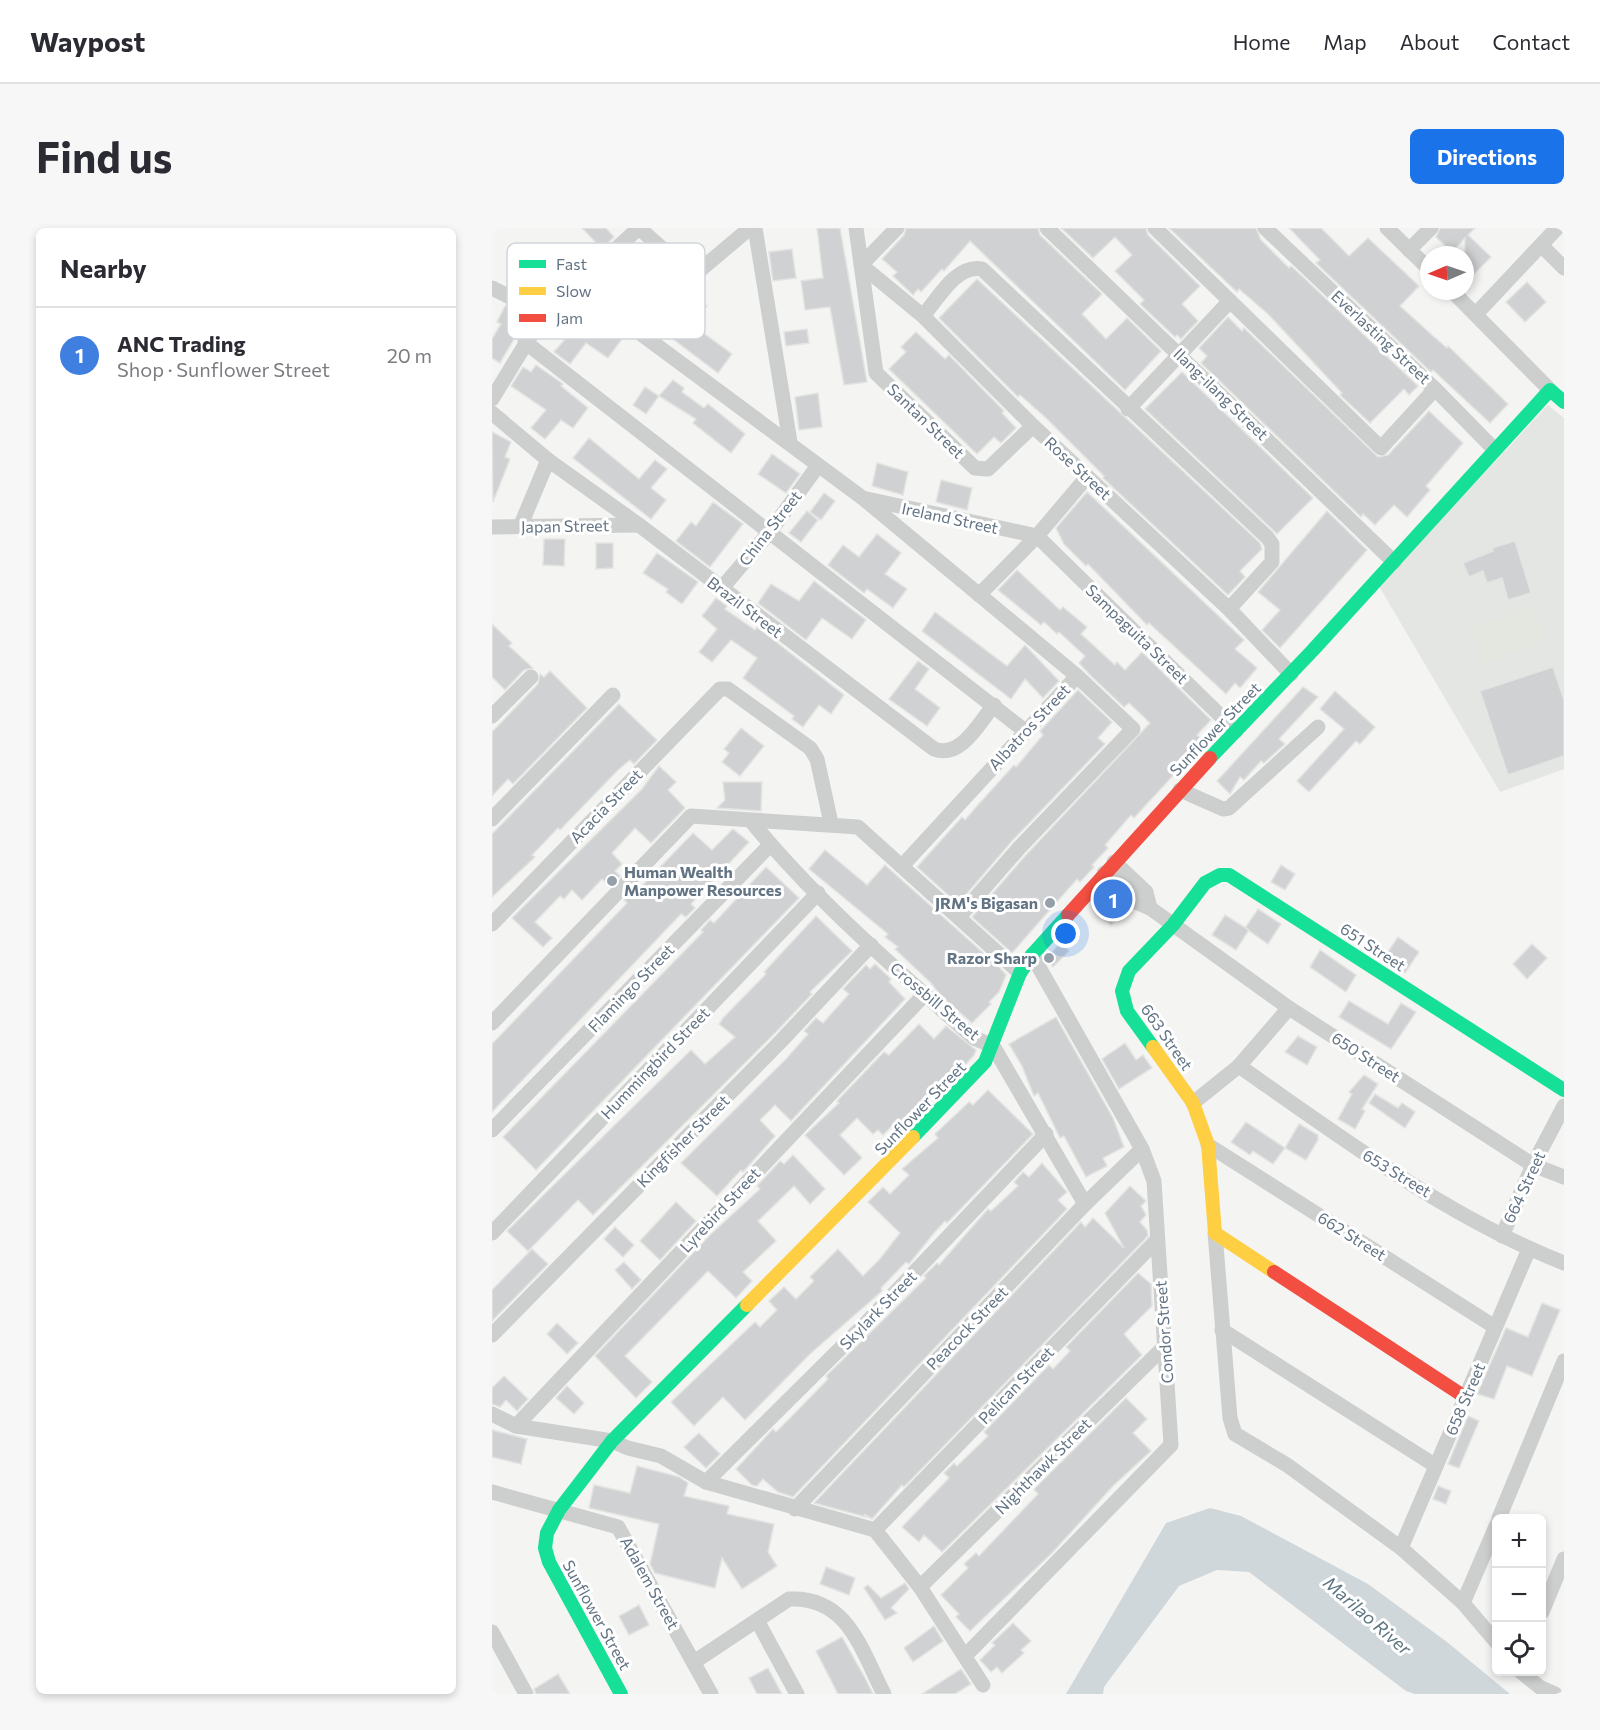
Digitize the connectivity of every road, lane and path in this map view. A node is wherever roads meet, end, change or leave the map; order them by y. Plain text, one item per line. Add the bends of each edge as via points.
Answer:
1 (750, 228) edge
2 (755, 228) edge
3 (856, 228) edge
4 (897, 228) edge
5 (1047, 228) edge
6 (1155, 228) edge
7 (1265, 228) edge
8 (1387, 228) edge
9 (1431, 228) edge
10 (1557, 228) edge
11 (622, 243) edge
12 (656, 243) edge
13 (1541, 245) junction
14 (1409, 250) junction
15 (1420, 260) edge
16 (861, 265) junction
17 (705, 266) edge
18 (1564, 268) edge
19 (492, 288) edge
20 (507, 296) edge
21 (1461, 300) edge
22 (1230, 301) junction
23 (1476, 314) junction
24 (923, 316) junction
25 (527, 339) edge
26 (649, 339) edge
27 (525, 342) junction
28 (1181, 354) junction
29 (499, 371) edge
30 (1435, 389) junction
31 (1550, 390) junction
32 (492, 399) edge
33 (1564, 402) edge
34 (1128, 409) junction
35 (492, 413) edge
36 (1033, 426) junction
37 (790, 442) junction
38 (1494, 449) junction
39 (548, 460) junction
40 (817, 467) junction
41 (1087, 477) junction
42 (864, 499) junction
43 (639, 525) junction
44 (492, 527) edge
45 (520, 527) junction
46 (769, 533) junction
47 (1037, 536) junction
48 (1394, 562) junction
49 (721, 589) junction
50 (979, 595) junction
51 (1229, 609) junction
52 (1291, 674) junction
53 (531, 676) dead end
54 (1077, 676) junction
55 (613, 695) dead end
56 (994, 705) junction
57 (492, 716) edge
58 (1318, 727) dead end
59 (1236, 731) junction
60 (1025, 732) junction
61 (1179, 790) junction
62 (492, 819) edge
63 (751, 821) junction
64 (831, 823) junction
65 (770, 845) junction
66 (903, 865) junction
67 (1109, 868) junction
68 (818, 893) junction
69 (959, 917) junction
70 (492, 924) edge
71 (1173, 926) junction
72 (871, 945) junction
73 (1032, 955) junction
74 (1020, 973) junction
75 (924, 994) junction
76 (1289, 1008) junction
77 (492, 1023) edge
78 (993, 1046) junction
79 (1239, 1066) junction
80 (1564, 1090) edge
81 (1193, 1103) junction
82 (1564, 1106) edge
83 (492, 1130) edge
84 (1046, 1134) junction
85 (1208, 1145) junction
86 (1142, 1149) junction
87 (1533, 1166) junction
88 (1564, 1177) edge
89 (1085, 1204) junction
90 (492, 1233) edge
91 (1215, 1233) junction
92 (1502, 1236) junction
93 (1156, 1241) junction
94 (1529, 1249) junction
95 (1564, 1263) edge
96 (1495, 1327) junction
97 (1222, 1330) junction
98 (492, 1335) edge
99 (1166, 1345) junction
100 (1564, 1361) edge
101 (1465, 1397) junction
102 (492, 1414) edge
103 (516, 1426) junction
104 (612, 1441) junction
105 (1436, 1466) junction
106 (706, 1482) junction
107 (492, 1492) edge
108 (795, 1509) junction
109 (559, 1510) junction
110 (1501, 1514) edge
111 (875, 1530) junction
112 (1492, 1536) edge
113 (1401, 1548) junction
114 (1564, 1559) edge
115 (920, 1587) junction
116 (1546, 1602) edge
117 (1464, 1603) junction
118 (758, 1622) junction
119 (492, 1632) edge
120 (1492, 1637) edge
121 (965, 1656) junction
122 (694, 1662) junction
123 (1527, 1676) edge
124 (984, 1685) dead end
125 (526, 1694) edge
126 (621, 1694) edge
127 (711, 1694) edge
128 (797, 1694) edge
129 (884, 1694) edge
130 (1555, 1694) edge

1 - 17 street
2 - 37 street
3 - 16 street, Santan Street
4 - 16 street
5 - 28 street, Ilang-ilang Street
6 - 22 street
7 - 30 street, Everlasting Street
8 - 14 street
9 - 14 street
10 - 13 street
11 - 12 street via 639,228
13 - 18 street
13 - 23 street
14 - 15 street
16 - 24 street, Rose Street
16 - 36 street, Santan Street via 876,373 975,468 988,469
19 - 20 street
21 - 23 street
22 - 28 street
22 - 30 street via 1381,448
23 - 31 street
24 - 34 street via 959,274 981,269
24 - 36 street, Rose Street
25 - 27 street
26 - 37 street
27 - 29 street
27 - 46 street
28 - 34 street
28 - 48 street, Ilang-ilang Street
29 - 32 street
30 - 38 street, Everlasting Street
31 - 33 main road
31 - 38 main road, Sunflower Street
34 - 51 street via 1272,544 1274,553 1268,569
35 - 39 street, Brazil Street
36 - 41 street, Rose Street
37 - 40 street
38 - 48 main road, Sunflower Street
39 - 43 street, Brazil Street
39 - 45 street
40 - 42 street
40 - 46 street, China Street
41 - 47 street
41 - 51 street, Rose Street
42 - 47 street, Ireland Street
42 - 50 street
43 - 45 street, Japan Street
43 - 49 street, Brazil Street
44 - 45 street, Japan Street
46 - 49 street, China Street
46 - 56 street
47 - 50 street
47 - 59 street, Sampaguita Street
48 - 52 main road, Sunflower Street
49 - 56 street, Brazil Street via 934,749 950,752 959,748
50 - 54 street
51 - 52 street, Rose Street
52 - 59 main road, Sunflower Street
53 - 57 street
54 - 60 street, Albatros Street
54 - 69 street, Albatros Street via 1133,729
55 - 62 street
56 - 60 street
58 - 61 street via 1229,808
59 - 61 main road, Sunflower Street
60 - 66 street, Albatros Street
61 - 67 main road, Sunflower Street
63 - 64 street
63 - 65 street, Crossbill Street
63 - 77 street via 688,817
64 - 66 street via 858,826
64 - 70 street, Acacia Street via 818,759 810,748 728,689 720,689
65 - 68 street, Crossbill Street
65 - 83 street, Flamingo Street
66 - 69 street
67 - 71 street, 650 Street via 1136,902
67 - 73 main road, Sunflower Street
68 - 72 street, Crossbill Street
68 - 90 street, Hummingbird Street
69 - 74 street
71 - 76 street, 650 Street
71 - 80 main road, 651 Street via 1205,883 1229,875
71 - 81 main road, 663 Street via 1129,971 1122,991 1127,1011
72 - 75 street, Crossbill Street
72 - 98 street, Kingfisher Street
73 - 74 main road, Sunflower Street
73 - 86 street, Condor Street
74 - 78 main road, Sunflower Street
75 - 78 street, Crossbill Street via 974,1038
75 - 103 street, Lyrebird Street
76 - 79 street
76 - 87 street, 650 Street
78 - 84 street, Crossbill Street
78 - 104 main road, Sunflower Street via 969,1081
79 - 81 street
79 - 92 street, 653 Street via 1356,1148
81 - 85 main road, 663 Street
82 - 87 street, 664 Street
84 - 89 street, Crossbill Street
84 - 106 street, Skylark Street via 876,1313
85 - 91 main road, 663 Street
85 - 96 street, 662 Street
86 - 89 street, Peacock Street
86 - 93 street, Condor Street via 1154,1181
87 - 88 street, 650 Street
87 - 92 street, 664 Street
89 - 108 street, Peacock Street
91 - 97 street
91 - 101 main road
92 - 94 street, 653 Street
93 - 99 street, Condor Street
93 - 111 street, Pelican Street
94 - 95 street, 653 Street
94 - 96 street, 658 Street
96 - 101 street, 658 Street
97 - 105 street
97 - 113 street via 1235,1434 1287,1465
99 - 115 street, Nighthawk Street
99 - 121 street, Condor Street via 1171,1445
100 - 110 street
101 - 105 street, 658 Street
102 - 103 street
103 - 104 street
104 - 106 street via 662,1456
104 - 109 main road, Sunflower Street
105 - 113 street, 658 Street
106 - 108 street
107 - 109 street, Adalem Street
108 - 111 street
109 - 122 street, Adalem Street via 618,1527
109 - 126 main road, Sunflower Street via 547,1533 545,1548 549,1562
111 - 115 street
112 - 117 street
113 - 117 street
114 - 116 street
115 - 121 street
117 - 120 street
118 - 122 street
118 - 128 street
118 - 129 street via 789,1599 808,1598 827,1606 845,1619
119 - 125 street
121 - 124 street
122 - 127 street, Adalem Street
123 - 130 street

